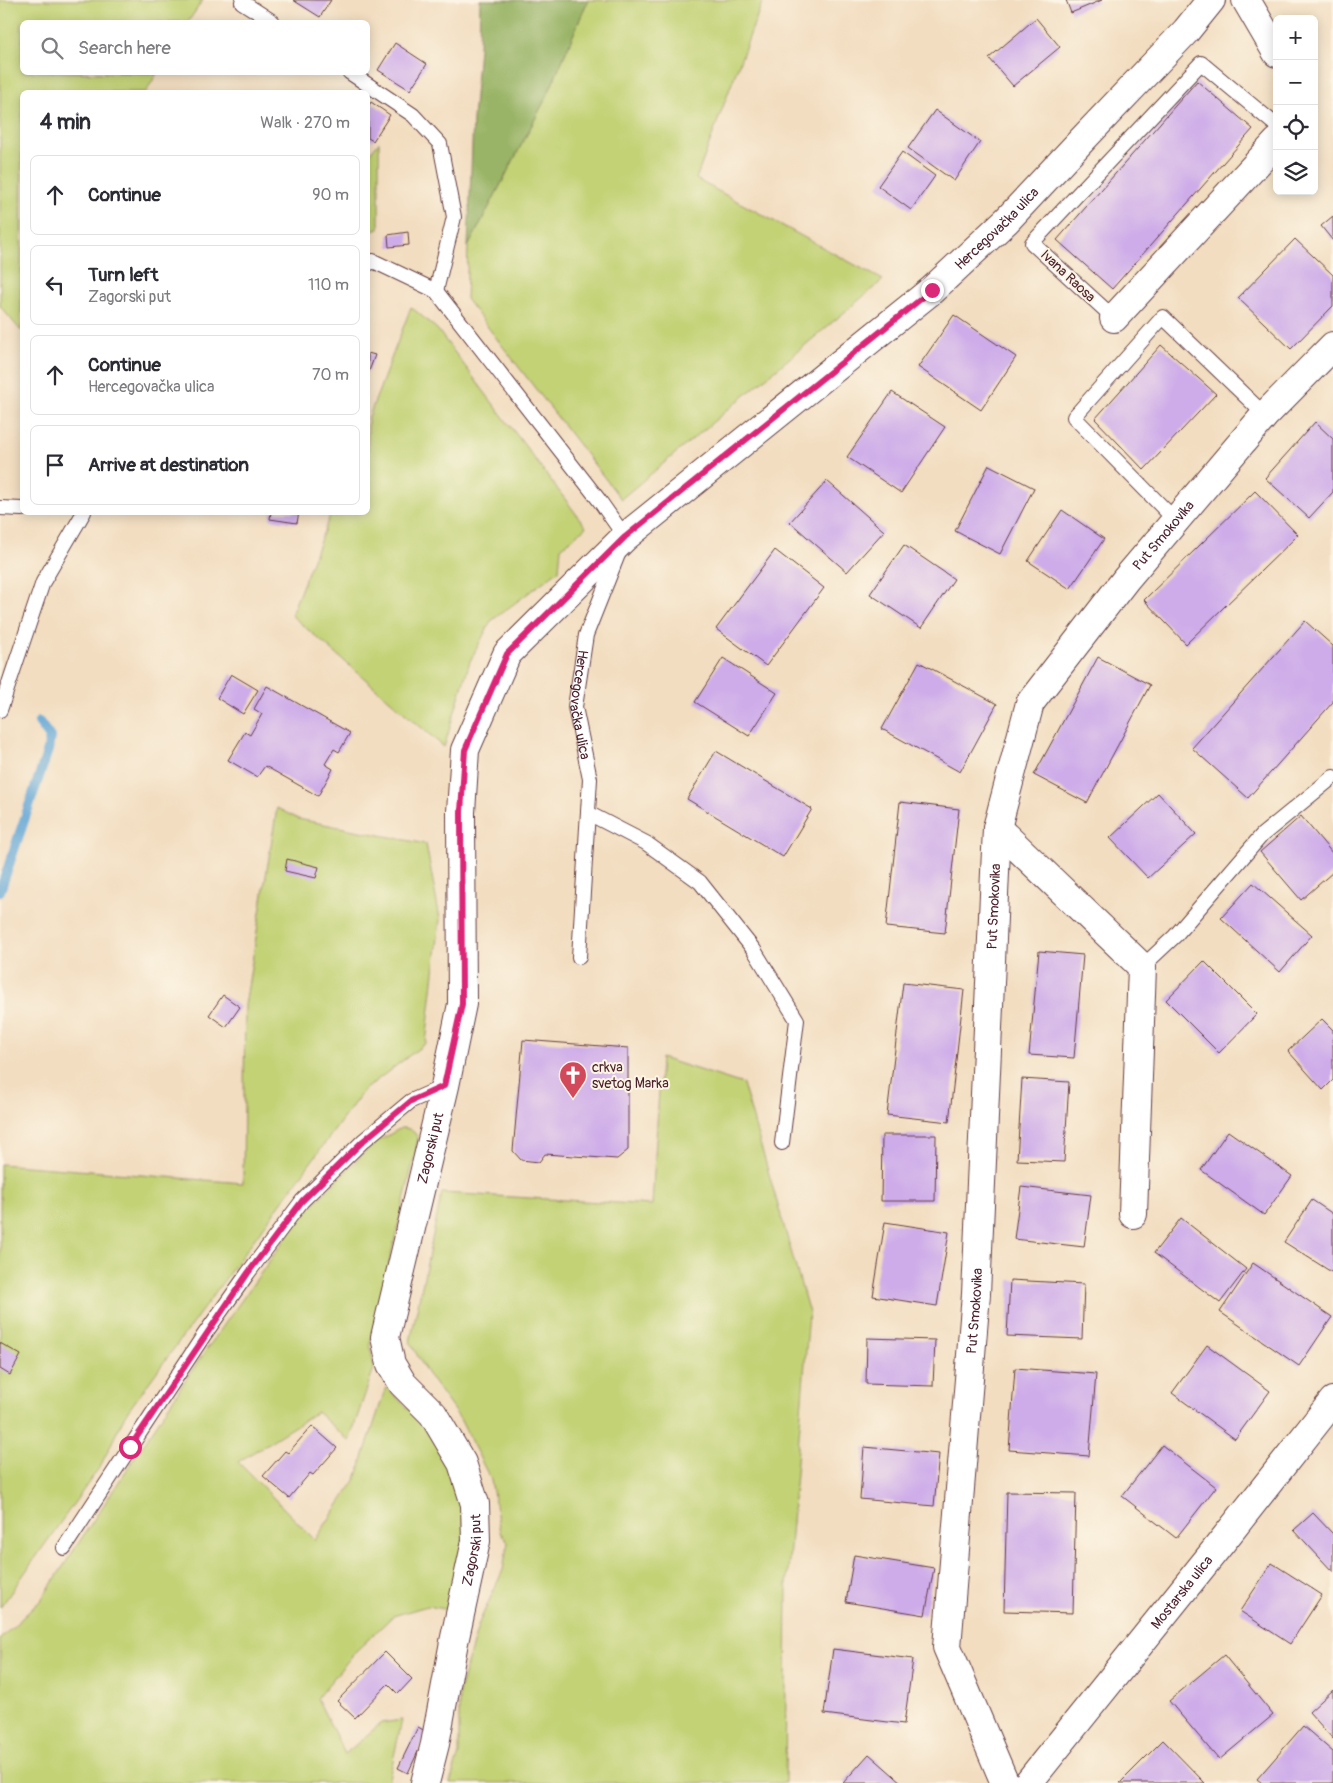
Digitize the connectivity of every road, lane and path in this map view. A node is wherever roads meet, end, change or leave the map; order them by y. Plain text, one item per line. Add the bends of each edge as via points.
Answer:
1 (1211, 0) edge
2 (1246, 0) edge
3 (242, 2) dead end
4 (270, 20) edge
5 (1273, 46) edge
6 (353, 75) edge
7 (1273, 123) edge
8 (1273, 146) edge
9 (370, 263) edge
10 (436, 291) junction
11 (1114, 318) joint
12 (1333, 346) edge
13 (1265, 415) junction
14 (0, 508) edge
15 (20, 509) edge
16 (82, 515) edge
17 (1176, 521) junction
18 (625, 537) junction
19 (0, 710) edge
20 (1333, 777) edge
21 (588, 813) junction
22 (998, 828) junction
23 (579, 957) dead end
24 (1142, 967) junction
25 (444, 1086) junction
26 (782, 1143) dead end
27 (1133, 1214) dead end
28 (1333, 1401) edge
29 (64, 1548) dead end
30 (425, 1783) edge
31 (1005, 1783) edge
32 (1028, 1783) edge

1 - 18 street, Hercegovačka ulica via 1186,31 1007,220 938,284
2 - 5 street
3 - 4 lane
6 - 10 lane via 413,115 440,144 454,217
7 - 11 lane, Ivana Raosa via 1201,63 1032,242
8 - 11 street, Ivana Raosa
9 - 10 lane via 373,261
10 - 18 lane
12 - 13 street, Put Smokovika
13 - 17 street, Put Smokovika
13 - 17 lane via 1163,317 1074,417
14 - 15 lane
16 - 19 lane via 43,582
17 - 22 street, Put Smokovika via 1126,579 1030,703
18 - 21 lane, Hercegovačka ulica via 586,635 575,707 590,779
18 - 25 street, Zagorski put via 507,654 465,750 461,812 462,1004
20 - 24 lane via 1262,835 1175,936
21 - 23 lane, Hercegovačka ulica
21 - 26 lane via 646,842 700,882 754,950 792,1012 796,1020
22 - 24 street
22 - 31 street, Put Smokovika via 976,1294 947,1647
24 - 27 street
25 - 29 lane via 411,1101 363,1141 302,1201 204,1335
25 - 30 street, Zagorski put via 385,1337 391,1364 403,1384 433,1414 462,1463 475,1504 476,1541
28 - 32 street, Mostarska ulica

